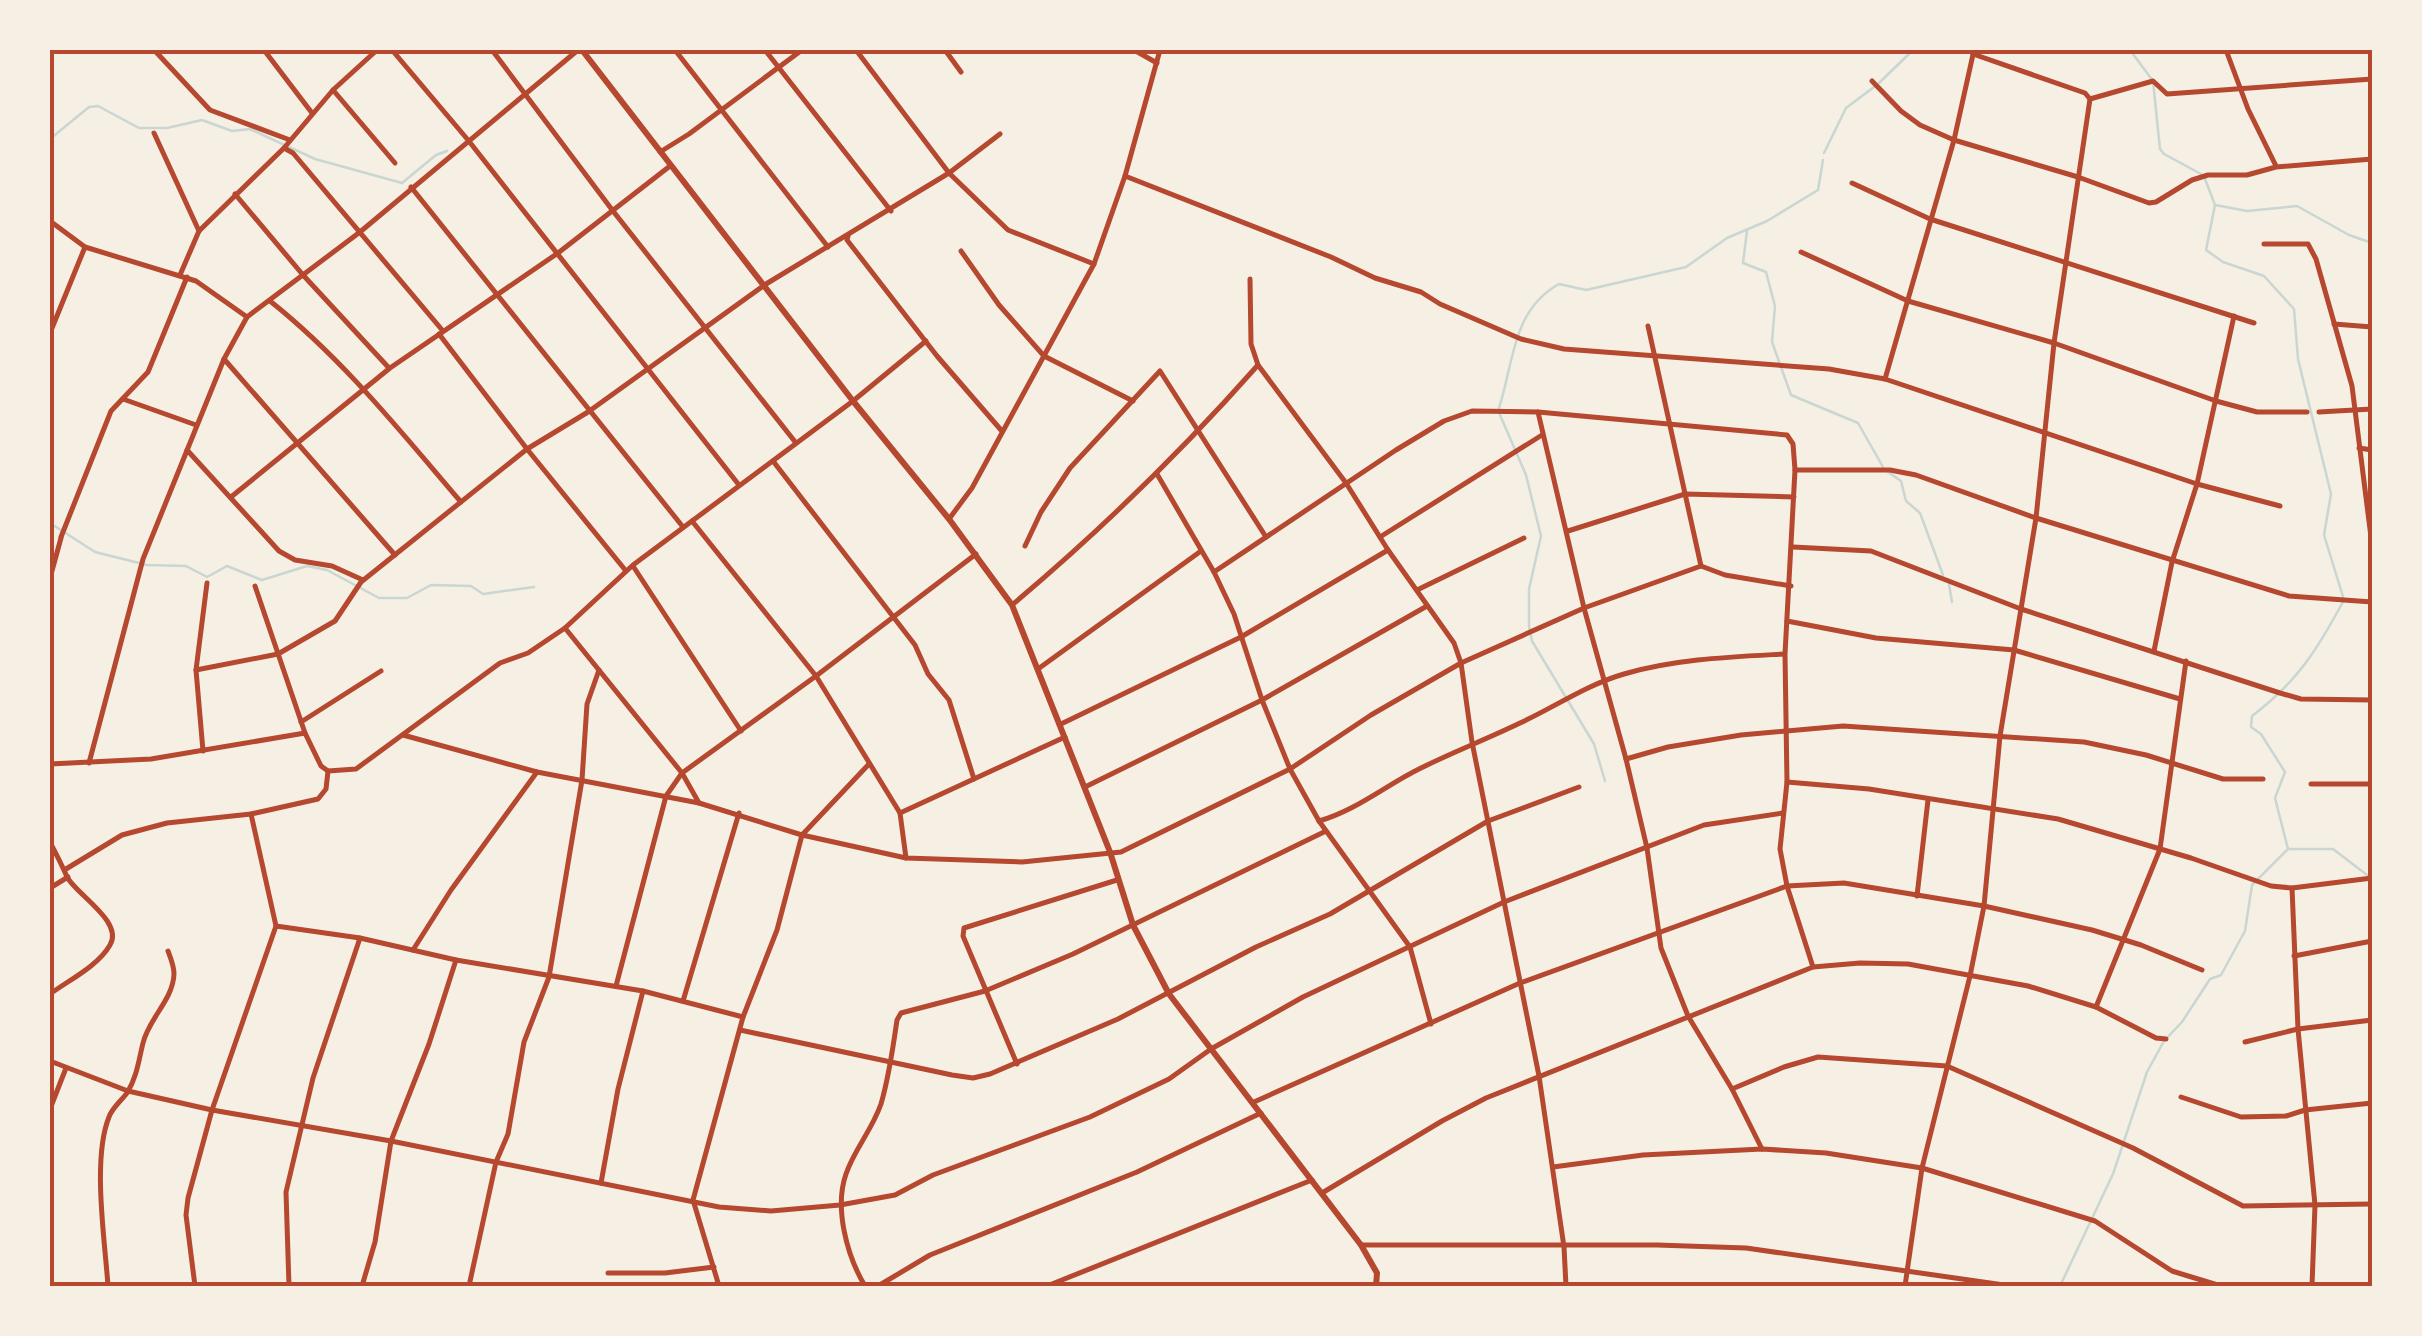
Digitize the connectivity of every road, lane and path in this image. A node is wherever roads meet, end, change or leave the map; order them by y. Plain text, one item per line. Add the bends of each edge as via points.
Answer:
1 (264, 50) edge
2 (392, 50) edge
3 (492, 50) edge
4 (580, 50) edge
5 (674, 50) edge
6 (765, 50) edge
7 (802, 50) edge
8 (856, 50) edge
9 (945, 50) edge
10 (1134, 50) edge
11 (1160, 50) edge
12 (2226, 50) edge
13 (155, 51) edge
14 (373, 52) edge
15 (1974, 52) edge
16 (1157, 63) junction
17 (779, 68) junction
18 (961, 72) dead end
19 (2372, 79) edge
20 (1872, 81) dead end
21 (333, 90) junction
22 (2240, 90) junction
23 (524, 95) junction
24 (2090, 100) junction
25 (722, 108) junction
26 (312, 113) junction
27 (154, 133) dead end
28 (1000, 134) dead end
29 (290, 140) junction
30 (468, 140) junction
31 (1954, 140) junction
32 (284, 148) junction
33 (660, 152) junction
34 (2372, 159) edge
35 (395, 163) dead end
36 (670, 166) junction
37 (2276, 167) junction
38 (949, 173) junction
39 (1125, 176) junction
40 (2078, 177) junction
41 (1852, 182) dead end
42 (411, 187) junction
43 (235, 194) junction
44 (613, 211) junction
45 (891, 211) junction
46 (1930, 219) junction
47 (50, 221) edge
48 (199, 232) junction
49 (360, 232) junction
50 (850, 234) junction
51 (2264, 244) dead end
52 (828, 247) junction
53 (85, 248) junction
54 (960, 251) dead end
55 (1801, 252) dead end
56 (558, 253) junction
57 (2067, 263) junction
58 (1094, 264) junction
59 (183, 276) junction
60 (303, 276) junction
61 (1250, 279) dead end
62 (766, 284) junction
63 (498, 293) junction
64 (270, 301) junction
65 (1908, 301) junction
66 (2234, 316) junction
67 (248, 317) junction
68 (2254, 323) dead end
69 (2334, 324) junction
70 (1648, 326) dead end
71 (2372, 327) edge
72 (707, 328) junction
73 (441, 332) junction
74 (50, 333) edge
75 (926, 341) junction
76 (2054, 343) junction
77 (1044, 356) junction
78 (1656, 356) junction
79 (224, 359) junction
80 (1258, 365) junction
81 (390, 368) junction
82 (646, 370) junction
83 (1885, 380) junction
84 (364, 388) junction
85 (123, 400) junction
86 (853, 401) junction
87 (1134, 401) junction
88 (2216, 401) junction
89 (2372, 409) edge
90 (2356, 411) junction
91 (588, 412) junction
92 (1538, 412) junction
93 (2307, 412) dead end
94 (2319, 412) dead end
95 (1670, 424) junction
96 (197, 426) junction
97 (1198, 430) junction
98 (1002, 431) junction
99 (2046, 431) junction
100 (1544, 434) junction
101 (298, 442) junction
102 (796, 443) junction
103 (2359, 448) junction
104 (527, 449) junction
105 (186, 450) junction
106 (2372, 450) edge
107 (773, 461) junction
108 (1795, 470) junction
109 (1157, 474) junction
110 (1346, 484) junction
111 (2197, 484) junction
112 (740, 485) junction
113 (1685, 494) junction
114 (231, 498) junction
115 (1794, 498) junction
116 (461, 502) junction
117 (2280, 506) dead end
118 (2036, 518) junction
119 (949, 519) junction
120 (692, 521) junction
121 (683, 527) junction
122 (1568, 532) junction
123 (1266, 537) junction
124 (1380, 537) junction
125 (2371, 537) edge
126 (1524, 538) dead end
127 (2372, 545) edge
128 (1025, 546) dead end
129 (1793, 547) junction
130 (1201, 550) junction
131 (1388, 550) junction
132 (976, 554) junction
133 (395, 555) junction
134 (2172, 562) junction
135 (1701, 566) junction
136 (630, 568) junction
137 (1214, 572) junction
138 (50, 578) edge
139 (207, 584) dead end
140 (360, 584) junction
141 (256, 586) dead end
142 (1791, 586) junction
143 (1417, 590) junction
144 (2372, 602) edge
145 (1012, 605) junction
146 (1428, 605) junction
147 (1584, 608) junction
148 (2020, 610) junction
149 (895, 616) junction
150 (1787, 621) junction
151 (565, 628) junction
152 (1241, 637) junction
153 (2014, 650) junction
154 (2154, 651) junction
155 (278, 654) junction
156 (1785, 654) junction
157 (2186, 661) junction
158 (1461, 663) junction
159 (1038, 669) junction
160 (196, 670) junction
161 (598, 670) junction
162 (382, 671) dead end
163 (816, 676) junction
164 (1605, 682) junction
165 (2180, 699) junction
166 (1262, 700) junction
167 (2372, 700) edge
168 (301, 722) junction
169 (1060, 724) junction
170 (1785, 729) junction
171 (741, 730) junction
172 (305, 733) junction
173 (404, 735) junction
174 (2000, 736) junction
175 (1066, 737) junction
176 (1472, 742) junction
177 (202, 751) junction
178 (1626, 759) junction
179 (2172, 762) junction
180 (90, 763) junction
181 (50, 764) edge
182 (869, 764) junction
183 (1290, 769) junction
184 (328, 771) junction
185 (536, 772) junction
186 (682, 773) junction
187 (974, 779) junction
188 (582, 780) junction
189 (2263, 780) dead end
190 (1787, 782) junction
191 (2311, 784) dead end
192 (2372, 784) edge
193 (1086, 787) junction
194 (1579, 787) dead end
195 (666, 796) junction
196 (1928, 799) junction
197 (699, 802) junction
198 (1992, 810) junction
199 (740, 813) junction
200 (900, 813) junction
201 (251, 814) junction
202 (1783, 814) junction
203 (1488, 821) junction
204 (1319, 822) junction
205 (1326, 831) junction
206 (802, 834) junction
207 (50, 842) edge
208 (1647, 848) junction
209 (2160, 849) junction
210 (1110, 852) junction
211 (906, 858) junction
212 (66, 868) junction
213 (68, 877) junction
214 (2371, 878) edge
215 (1116, 880) junction
216 (1787, 886) junction
217 (50, 888) edge
218 (2292, 888) junction
219 (1372, 890) junction
220 (1918, 896) junction
221 (1504, 902) junction
222 (1984, 906) junction
223 (1133, 925) junction
224 (276, 926) junction
225 (1661, 934) junction
226 (360, 938) junction
227 (2124, 940) junction
228 (2372, 940) edge
229 (1410, 946) junction
230 (412, 950) junction
231 (168, 951) dead end
232 (2294, 956) junction
233 (456, 960) junction
234 (1812, 967) junction
235 (2202, 970) dead end
236 (1970, 976) junction
237 (549, 977) junction
238 (1520, 982) junction
239 (616, 986) junction
240 (643, 991) junction
241 (985, 991) junction
242 (50, 994) edge
243 (1169, 994) junction
244 (683, 1001) junction
245 (2096, 1007) junction
246 (1688, 1016) junction
247 (743, 1017) junction
248 (2372, 1020) edge
249 (1430, 1024) junction
250 (740, 1030) junction
251 (2298, 1030) junction
252 (2166, 1039) dead end
253 (2245, 1042) dead end
254 (1211, 1049) junction
255 (891, 1060) junction
256 (50, 1061) edge
257 (1018, 1065) junction
258 (1946, 1066) junction
259 (66, 1068) junction
260 (1539, 1076) junction
261 (1732, 1088) junction
262 (128, 1091) junction
263 (2181, 1098) dead end
264 (1254, 1102) junction
265 (2372, 1103) edge
266 (50, 1109) edge
267 (212, 1110) junction
268 (2305, 1110) junction
269 (1262, 1113) junction
270 (300, 1124) junction
271 (391, 1140) junction
272 (1762, 1149) junction
273 (496, 1162) junction
274 (1552, 1167) junction
275 (1922, 1168) junction
276 (1312, 1180) junction
277 (601, 1183) junction
278 (1322, 1193) junction
279 (693, 1200) junction
280 (2372, 1204) edge
281 (840, 1205) junction
282 (2316, 1205) junction
283 (1361, 1244) junction
284 (1564, 1247) junction
285 (714, 1267) junction
286 (1906, 1269) junction
287 (608, 1273) dead end
288 (108, 1286) edge
289 (195, 1286) edge
290 (289, 1286) edge
291 (362, 1286) edge
292 (469, 1286) edge
293 (720, 1286) edge
294 (865, 1286) edge
295 (878, 1286) edge
296 (1047, 1286) edge
297 (1376, 1286) edge
298 (1566, 1286) edge
299 (1904, 1286) edge
300 (2011, 1286) edge
301 (2221, 1286) edge
302 (2312, 1286) edge

1 - 26 street
2 - 30 street
3 - 23 street
4 - 23 street
4 - 33 street
5 - 25 street
6 - 17 street
7 - 17 street
8 - 38 street
9 - 18 street
10 - 16 street
11 - 16 street
12 - 22 street
13 - 29 street via 210,110
14 - 21 street
15 - 24 street
15 - 31 street
16 - 39 street
17 - 25 street
17 - 45 street
19 - 22 street
20 - 31 street via 1920,125
21 - 26 street
21 - 35 street
22 - 24 street via 2166,94 2153,81
22 - 37 street
23 - 30 street
23 - 44 street
24 - 40 street
25 - 33 street
25 - 52 street
26 - 29 street
27 - 48 street
28 - 38 street
29 - 32 street
30 - 42 street
30 - 56 street
31 - 40 street
31 - 46 street
32 - 43 street
32 - 49 street
33 - 36 street
34 - 37 street
36 - 44 street
36 - 62 street
37 - 40 street via 2208,175 2156,202
38 - 45 street
38 - 58 street via 1008,230
39 - 58 street
39 - 78 street via 1421,292 1522,339
40 - 57 street
41 - 46 street
42 - 49 street
42 - 63 street
43 - 48 street
43 - 60 street
44 - 56 street
44 - 72 street
45 - 50 street
46 - 57 street
46 - 65 street
47 - 53 street
48 - 59 street
49 - 60 street
49 - 73 street
50 - 52 street
50 - 75 street via 847,240
51 - 69 street via 2310,246
52 - 62 street
53 - 59 street
53 - 74 street
54 - 77 street
55 - 65 street
56 - 63 street
56 - 82 street
57 - 66 street
57 - 76 street
58 - 77 street
59 - 67 street
59 - 85 street via 148,372
60 - 64 street
60 - 81 street
61 - 80 street
62 - 72 street
62 - 86 street
63 - 73 street
63 - 91 street
64 - 67 street
64 - 84 street
65 - 76 street
65 - 83 street
66 - 68 street
66 - 88 street
67 - 79 street
69 - 71 street
69 - 90 street
70 - 78 street
72 - 82 street
72 - 102 street
73 - 81 street
73 - 104 street
75 - 86 street
75 - 98 street
76 - 88 street
76 - 99 street
77 - 87 street
77 - 98 street
78 - 83 street via 1829,369
78 - 95 street
79 - 96 street
79 - 101 street
80 - 97 street
80 - 110 street
81 - 84 street
82 - 91 street
82 - 112 street
83 - 99 street
84 - 101 street
84 - 116 street
85 - 96 street
85 - 138 street via 112,411
86 - 102 street
86 - 119 street
87 - 97 street via 1160,371
87 - 128 street via 1070,468
88 - 93 street via 2256,412
88 - 111 street
89 - 90 street
90 - 94 street
90 - 103 street
91 - 104 street
91 - 121 street
92 - 95 street
92 - 100 street
92 - 110 street via 1472,411
95 - 108 street via 1787,436
95 - 113 street
96 - 105 street
97 - 109 street
97 - 123 street
98 - 119 street
99 - 111 street
99 - 118 street
100 - 122 street
100 - 124 street
101 - 114 street
101 - 133 street
102 - 107 street
103 - 106 street
103 - 125 street
104 - 116 street
104 - 136 street
105 - 114 street
105 - 180 street via 142,559
107 - 112 street
107 - 149 street
108 - 115 street
108 - 118 street via 1916,475
109 - 130 street
109 - 145 street
110 - 123 street
110 - 124 street
111 - 117 street
111 - 134 street
112 - 120 street
113 - 115 street
113 - 122 street
113 - 135 street
114 - 140 street via 279,552 332,566
115 - 129 street
116 - 133 street
118 - 134 street
118 - 148 street
119 - 132 street
120 - 121 street
120 - 163 street
121 - 136 street
122 - 147 street
123 - 137 street
124 - 131 street
125 - 127 street
126 - 143 street
129 - 142 street
129 - 148 street via 1872,551
130 - 137 street
130 - 159 street
131 - 143 street
131 - 152 street
132 - 145 street
132 - 149 street
133 - 140 street
134 - 144 street via 2289,596
134 - 154 street
135 - 142 street
135 - 147 street
136 - 151 street
136 - 171 street
137 - 152 street
139 - 160 street
140 - 155 street via 335,622
141 - 155 street
142 - 150 street
143 - 146 street
145 - 159 street
146 - 158 street
146 - 166 street
147 - 158 street
147 - 164 street
148 - 153 street
148 - 154 street
149 - 163 street
149 - 187 street via 949,700
150 - 153 street via 1876,638
150 - 156 street
151 - 161 street
151 - 173 street via 500,663
152 - 166 street
152 - 169 street
153 - 165 street
153 - 174 street
154 - 157 street
155 - 160 street
155 - 168 street
156 - 164 street via 1688,660
156 - 170 street
157 - 165 street
157 - 167 street via 2302,698
158 - 176 street
158 - 183 street
159 - 169 street
160 - 177 street
161 - 186 street
161 - 188 street via 587,704
162 - 168 street
163 - 171 street
163 - 182 street
164 - 176 street
164 - 178 street
165 - 179 street
166 - 183 street
166 - 193 street
168 - 172 street
169 - 175 street
170 - 174 street
170 - 178 street
170 - 190 street
171 - 186 street
172 - 177 street
172 - 184 street
173 - 184 street via 356,769
173 - 185 street
174 - 179 street via 2084,742
174 - 198 street
175 - 187 street
175 - 193 street
176 - 203 street
176 - 204 street
177 - 180 street
178 - 208 street
179 - 189 street via 2223,779
179 - 209 street
180 - 181 street
182 - 200 street
182 - 206 street
183 - 204 street
183 - 210 street via 1130,850
184 - 201 street via 318,799
185 - 188 street
185 - 230 street
186 - 195 street
186 - 197 street
187 - 200 street
188 - 195 street
188 - 237 street
190 - 196 street
190 - 202 street
191 - 192 street
193 - 210 street
194 - 203 street
195 - 197 street
195 - 239 street
196 - 198 street
196 - 220 street
197 - 199 street
198 - 209 street via 2058,819
198 - 222 street
199 - 206 street
199 - 244 street
200 - 211 street
201 - 212 street via 195,818 122,835
201 - 224 street
202 - 208 street via 1704,825
202 - 216 street
203 - 219 street
203 - 221 street
204 - 205 street
205 - 219 street
205 - 223 street
206 - 211 street
206 - 247 street via 777,930
207 - 212 street
208 - 221 street
208 - 225 street
209 - 218 street
209 - 227 street
210 - 211 street via 1022,862
210 - 215 street
212 - 213 street
213 - 217 street
213 - 242 street via 105,918 112,944
214 - 218 street
215 - 223 street
215 - 241 street via 964,928
216 - 220 street via 1844,883
216 - 225 street
216 - 234 street
218 - 232 street
219 - 229 street
219 - 243 street
220 - 222 street
221 - 229 street
221 - 238 street
222 - 227 street
222 - 236 street
223 - 241 street
223 - 243 street
224 - 226 street
224 - 267 street
225 - 238 street
225 - 246 street
226 - 230 street
226 - 270 street
227 - 235 street
227 - 245 street
228 - 232 street
229 - 249 street
229 - 254 street
230 - 233 street
231 - 262 street via 174,977
232 - 251 street
233 - 237 street
233 - 271 street
234 - 236 street via 1886,962
234 - 246 street
236 - 245 street
236 - 258 street
237 - 239 street
237 - 273 street via 524,1042 508,1134
238 - 249 street
238 - 260 street
239 - 240 street
240 - 244 street
240 - 277 street
241 - 255 street via 901,1013
241 - 257 street
243 - 254 street
243 - 257 street
244 - 247 street
245 - 252 street
246 - 260 street
246 - 261 street
247 - 250 street
248 - 251 street
249 - 264 street
250 - 255 street
250 - 279 street
251 - 253 street
251 - 268 street
254 - 264 street
254 - 281 street via 1170,1078 1090,1117 895,1195
255 - 257 street via 974,1078
255 - 281 street via 870,1133 846,1172
256 - 259 street
258 - 261 street via 1818,1057
258 - 275 street
258 - 282 street via 2124,1143 2243,1206
259 - 262 street
259 - 266 street
260 - 274 street
260 - 278 street via 1442,1120
261 - 272 street
262 - 267 street
262 - 288 street via 109,1115 103,1139
263 - 268 street via 2241,1117
264 - 269 street
265 - 268 street
267 - 270 street
267 - 289 street via 186,1215
268 - 282 street
269 - 276 street
269 - 295 street via 930,1255
270 - 271 street
270 - 290 street via 285,1208
271 - 273 street
271 - 291 street
272 - 274 street
272 - 275 street
273 - 277 street
273 - 292 street
274 - 284 street
275 - 286 street
275 - 301 street via 2091,1220 2172,1271
276 - 278 street
276 - 296 street
277 - 279 street
278 - 283 street
279 - 281 street via 751,1210
279 - 285 street
280 - 282 street
281 - 294 street
282 - 302 street
283 - 284 street
283 - 297 street
284 - 286 street via 1746,1248
284 - 298 street
285 - 287 street
285 - 293 street
286 - 299 street
286 - 300 street

